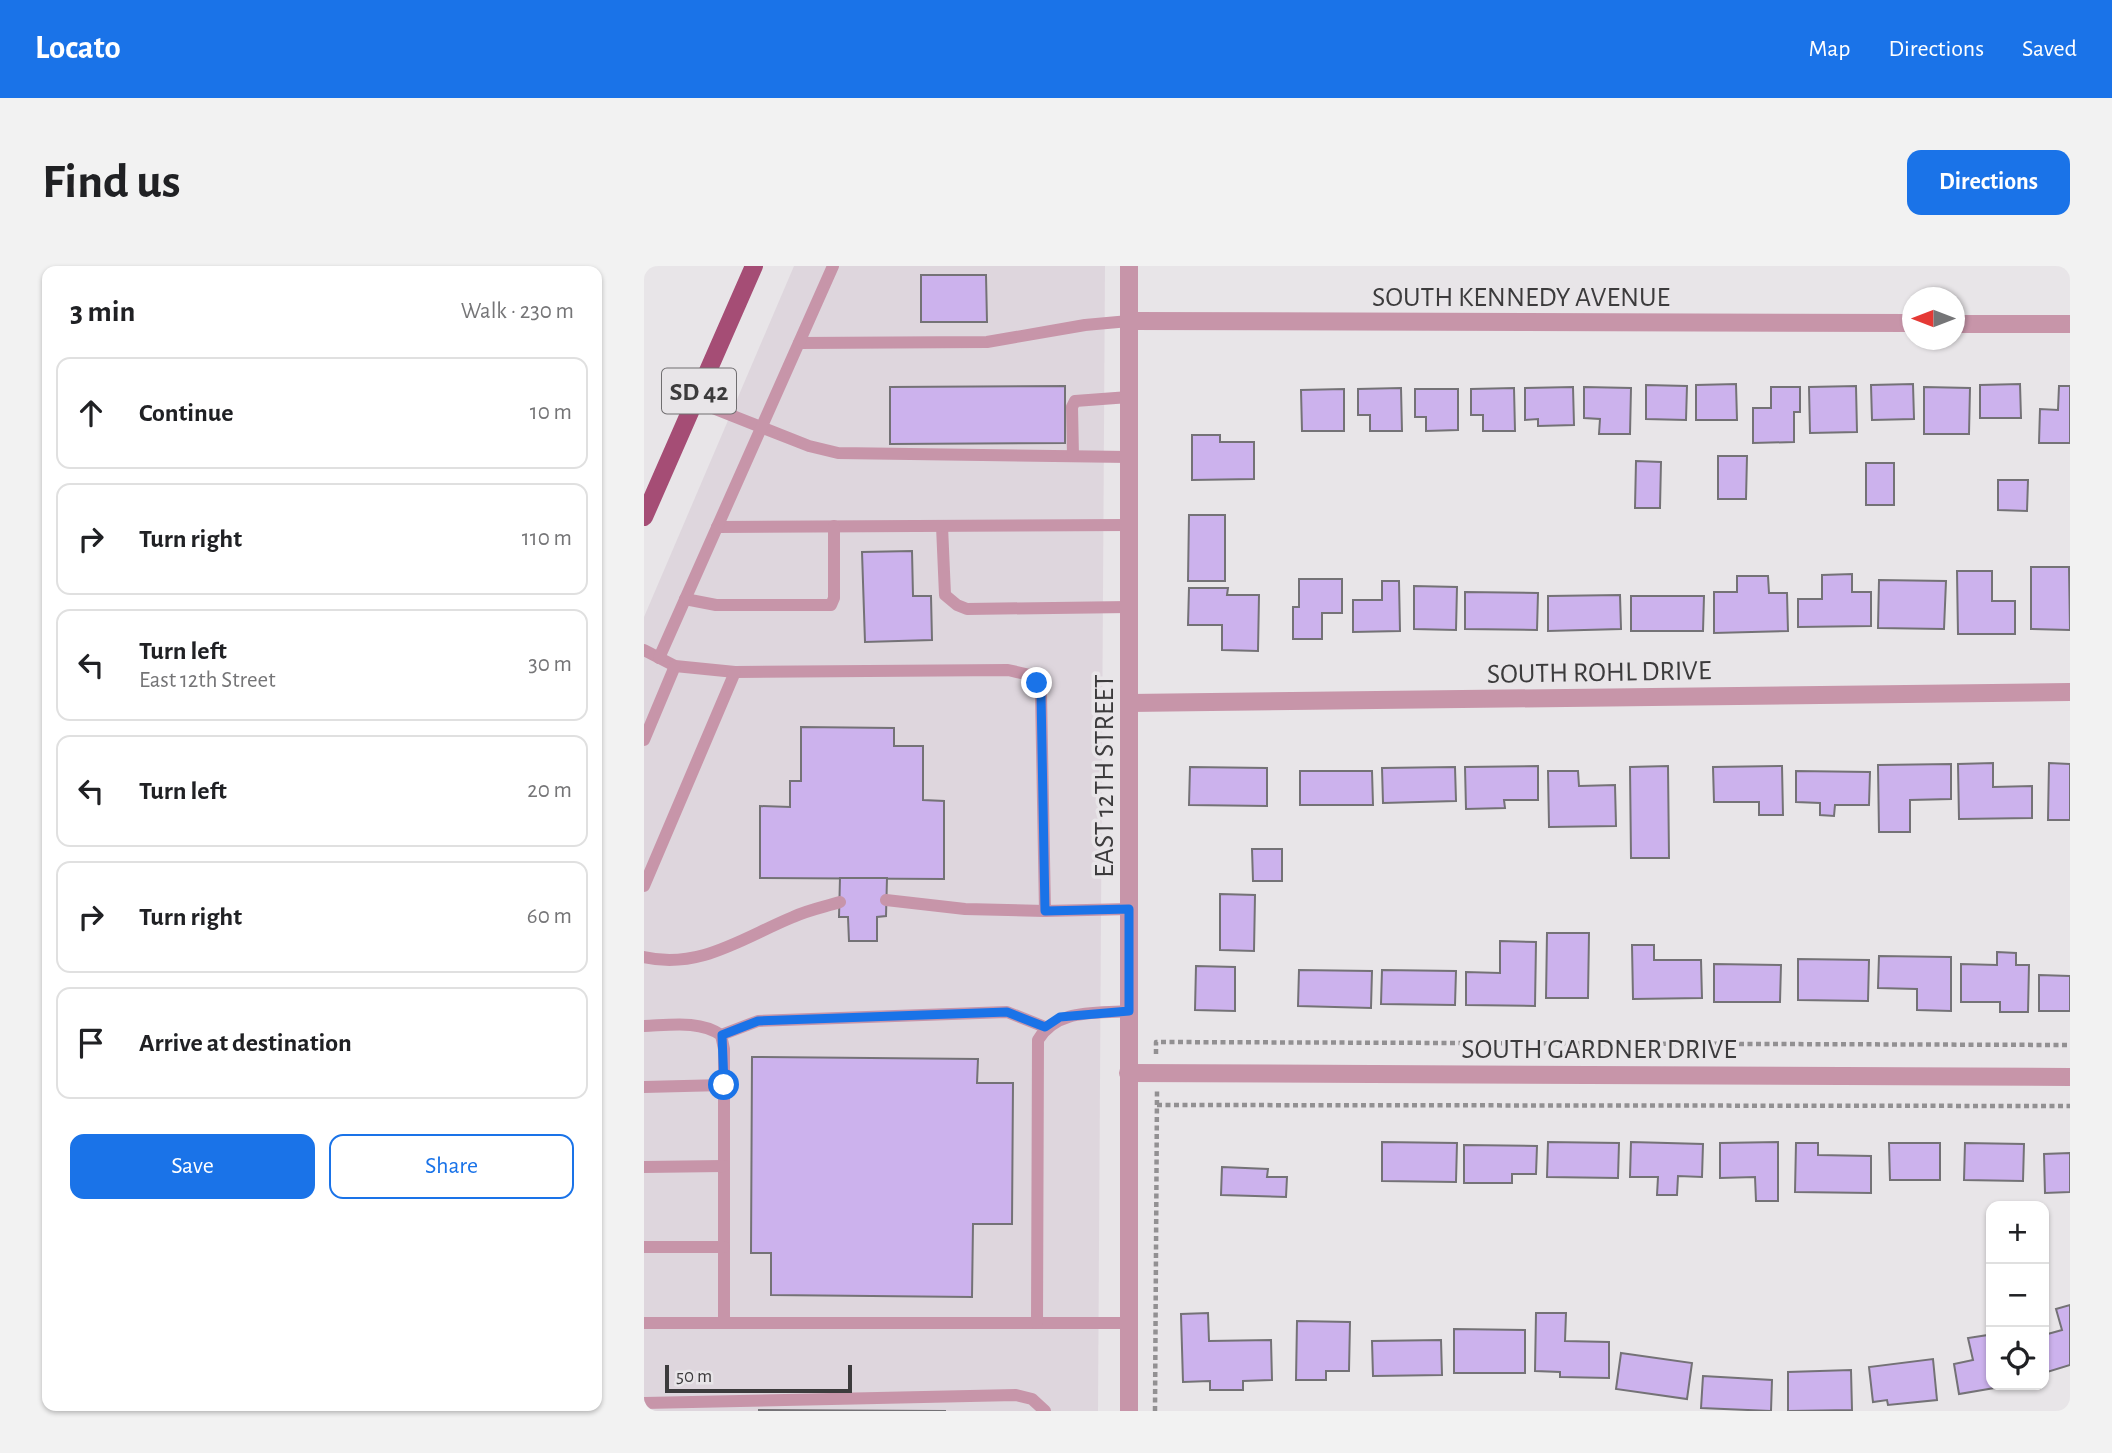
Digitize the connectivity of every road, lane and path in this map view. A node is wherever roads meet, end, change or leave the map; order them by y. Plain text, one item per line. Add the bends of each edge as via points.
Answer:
1 (754, 266) edge
2 (833, 266) edge
3 (1129, 266) edge
4 (1129, 321) junction
5 (1902, 323) edge
6 (1965, 324) edge
7 (2070, 324) edge
8 (799, 343) junction
9 (1129, 397) junction
10 (695, 401) junction
11 (762, 428) junction
12 (1073, 457) junction
13 (1129, 457) junction
14 (644, 517) edge
15 (1129, 525) junction
16 (834, 526) junction
17 (942, 526) junction
18 (717, 527) junction
19 (685, 599) junction
20 (1129, 607) junction
21 (644, 650) edge
22 (659, 658) junction
23 (675, 666) junction
24 (735, 671) junction
25 (2070, 692) edge
26 (1129, 703) junction
27 (644, 740) edge
28 (644, 886) edge
29 (886, 900) dead end
30 (840, 902) dead end
31 (1129, 909) junction
32 (1045, 911) junction
33 (644, 957) edge
34 (1129, 1011) junction
35 (644, 1026) edge
36 (1045, 1027) junction
37 (722, 1035) junction
38 (2070, 1045) edge
39 (1157, 1072) junction
40 (1128, 1073) junction
41 (2070, 1077) edge
42 (724, 1085) junction
43 (644, 1087) edge
44 (1157, 1105) junction
45 (2070, 1106) edge
46 (724, 1166) junction
47 (644, 1167) edge
48 (644, 1247) edge
49 (724, 1247) junction
50 (724, 1323) junction
51 (1037, 1323) junction
52 (1129, 1323) junction
53 (644, 1324) edge
54 (644, 1403) edge
55 (720, 1406) edge
56 (1045, 1411) edge
57 (1129, 1411) edge
58 (1155, 1411) edge

1 - 10 main road, SD 42
2 - 8 lane
3 - 4 street, EAST 12TH STREET
4 - 5 street, SOUTH KENNEDY AVENUE
4 - 8 lane via 987,342
4 - 9 street, EAST 12TH STREET
6 - 7 street
8 - 11 lane
9 - 12 lane via 1075,401
9 - 13 street, EAST 12TH STREET
10 - 11 lane
10 - 14 main road, SD 42
11 - 12 lane via 838,453
11 - 18 lane
12 - 13 lane
13 - 15 street, EAST 12TH STREET
15 - 17 lane
15 - 20 street, EAST 12TH STREET
16 - 17 lane
16 - 18 lane
16 - 19 lane via 831,605 716,605
17 - 20 lane via 945,595 957,606
18 - 19 lane
19 - 22 lane
20 - 26 street, EAST 12TH STREET
21 - 22 lane
22 - 23 lane
23 - 24 lane
23 - 27 lane
24 - 28 lane
24 - 32 lane via 1008,670 1030,676 1041,694
25 - 26 street, SOUTH ROHL DRIVE
26 - 31 street, EAST 12TH STREET
29 - 32 lane via 965,909
30 - 33 lane via 793,916 704,956
31 - 32 lane
31 - 34 street, EAST 12TH STREET
34 - 36 lane via 1060,1017
34 - 40 street, EAST 12TH STREET
35 - 37 lane via 696,1025
36 - 37 lane via 1007,1012 758,1021
36 - 51 lane via 1036,1058
37 - 42 lane
38 - 39 path via 1156,1042
39 - 40 street, SOUTH GARDNER DRIVE
39 - 41 street, SOUTH GARDNER DRIVE
39 - 44 path
40 - 52 street, EAST 12TH STREET
42 - 43 lane
42 - 46 lane
44 - 45 path
44 - 58 path
46 - 47 lane
46 - 49 lane
48 - 49 lane
49 - 50 lane
50 - 51 lane
50 - 53 lane
51 - 52 lane
52 - 57 street, EAST 12TH STREET
54 - 55 lane
55 - 56 lane via 1016,1395 1032,1399

